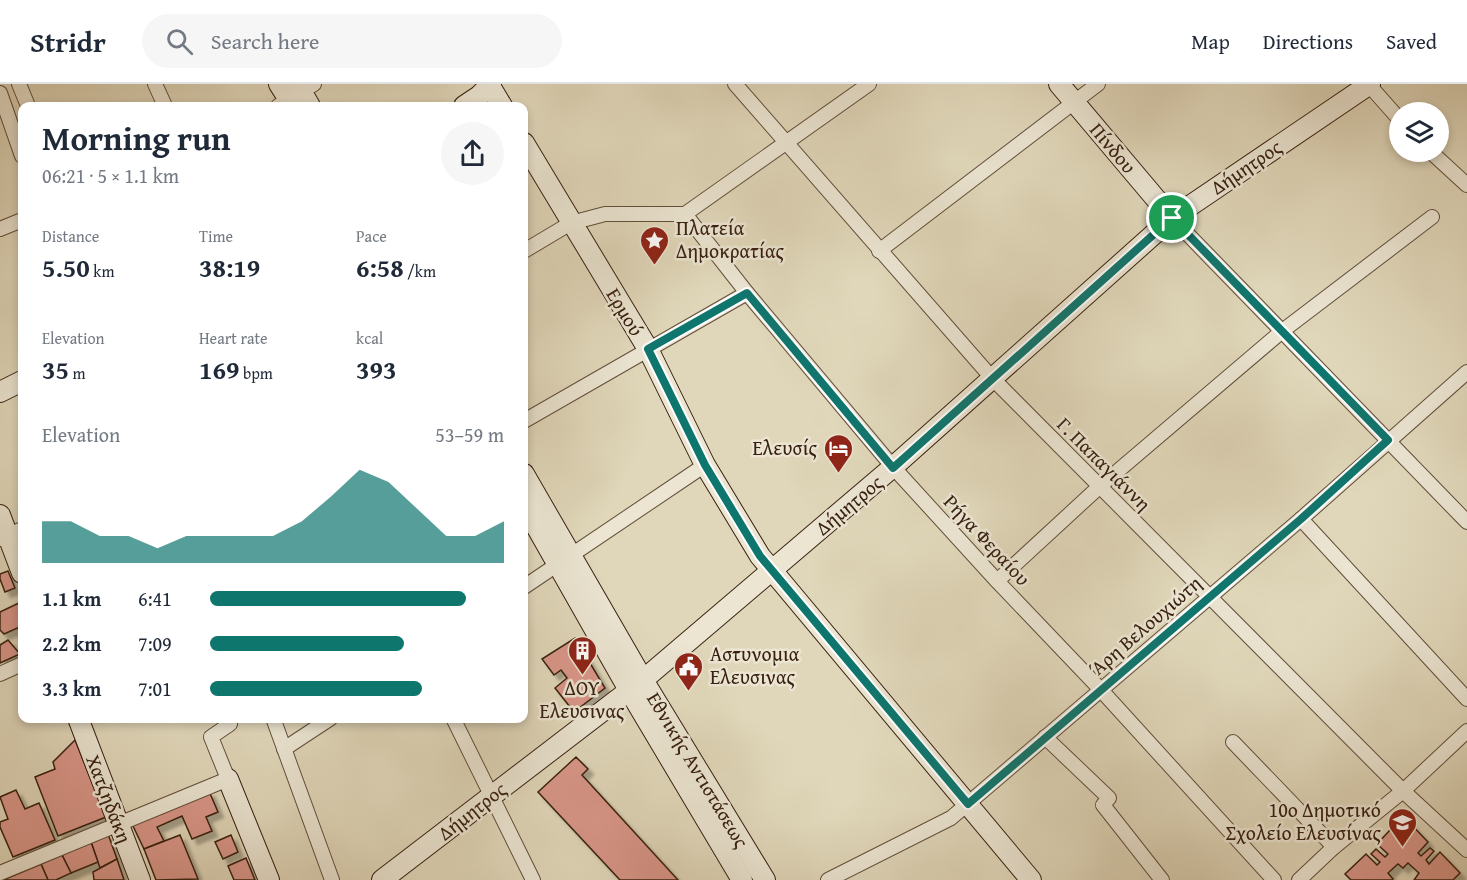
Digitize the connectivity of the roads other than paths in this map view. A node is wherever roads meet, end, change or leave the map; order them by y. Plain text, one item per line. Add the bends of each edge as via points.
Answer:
1 (19, 84) edge
2 (155, 84) edge
3 (735, 84) edge
4 (869, 84) edge
5 (1059, 84) edge
6 (1098, 84) edge
7 (1370, 84) edge
8 (490, 85) edge
9 (0, 93) edge
10 (26, 102) edge
11 (163, 102) edge
12 (470, 102) edge
13 (500, 102) edge
14 (1074, 102) junction
15 (1389, 107) edge
16 (787, 143) junction
17 (18, 145) edge
18 (528, 150) edge
19 (1442, 162) edge
20 (1467, 185) edge
21 (685, 214) junction
22 (1432, 217) dead end
23 (1172, 218) junction
24 (18, 222) edge
25 (571, 223) junction
26 (0, 229) edge
27 (528, 249) edge
28 (879, 251) junction
29 (747, 293) junction
30 (1281, 333) junction
31 (648, 349) junction
32 (1467, 372) edge
33 (992, 378) junction
34 (18, 383) edge
35 (0, 392) edge
36 (528, 420) edge
37 (1388, 440) junction
38 (705, 465) junction
39 (893, 468) junction
40 (528, 482) edge
41 (1100, 487) junction
42 (528, 510) edge
43 (0, 515) edge
44 (1301, 519) junction
45 (1467, 522) edge
46 (10, 534) edge
47 (564, 559) junction
48 (18, 560) edge
49 (771, 570) junction
50 (997, 581) junction
51 (528, 584) edge
52 (1209, 597) junction
53 (18, 666) edge
54 (0, 674) edge
55 (636, 685) junction
56 (1101, 690) junction
57 (1467, 699) edge
58 (80, 723) edge
59 (275, 723) edge
60 (323, 723) edge
61 (455, 723) edge
62 (230, 724) dead end
63 (1467, 731) edge
64 (1045, 737) junction
65 (1233, 742) dead end
66 (284, 749) junction
67 (228, 779) junction
68 (1402, 791) junction
69 (490, 796) junction
70 (968, 804) junction
71 (117, 823) junction
72 (1334, 847) junction
73 (1467, 850) edge
74 (0, 873) edge
75 (140, 880) edge
76 (269, 880) edge
77 (333, 880) edge
78 (382, 880) edge
79 (533, 880) edge
80 (742, 880) edge
81 (765, 880) edge
82 (828, 880) edge
83 (1031, 880) edge
84 (1162, 880) edge
85 (1274, 880) edge
86 (1299, 880) edge

1 - 10 street
2 - 11 street
3 - 16 street, Γ. Παπαγιάννη
4 - 16 street
5 - 14 street, Πίνδου
6 - 14 street
7 - 15 street
7 - 23 street, Δήμητρος
8 - 12 street
8 - 13 street
9 - 17 street
14 - 23 street, Πίνδου
14 - 28 street
16 - 21 street
16 - 28 street, Γ. Παπαγιάννη
18 - 25 street, Ερμού
19 - 20 street
21 - 25 street via 605,214
21 - 29 street, Ρήγα Φεραίου
22 - 30 street
23 - 30 street, Πίνδου
23 - 33 street, Δήμητρος
24 - 26 street
25 - 27 street
25 - 31 street, Ερμού
28 - 33 street, Γ. Παπαγιάννη
29 - 31 street
29 - 39 street, Ρήγα Φεραίου
30 - 37 street, Πίνδου
30 - 41 street
31 - 36 street
31 - 38 street, Ερμού
32 - 37 street, Άρη Βελουχιώτη
33 - 39 street, Δήμητρος
33 - 41 street, Γ. Παπαγιάννη
34 - 35 street
37 - 44 street, Άρη Βελουχιώτη
37 - 45 street, Πίνδου
38 - 47 street
38 - 49 street, Ερμού
39 - 49 street, Δήμητρος
39 - 50 street, Ρήγα Φεραίου
40 - 47 street, Εθνικής Αντιστάσεως
41 - 50 street
41 - 52 street, Γ. Παπαγιάννη
42 - 47 street, Εθνικής Αντιστάσεως
43 - 46 street
44 - 52 street, Άρη Βελουχιώτη
44 - 57 street
46 - 48 street
47 - 51 street
47 - 55 street, Εθνικής Αντιστάσεως
49 - 55 street, Δήμητρος
49 - 70 street, Ερμού
50 - 56 street, Ρήγα Φεραίου
52 - 56 street, Άρη Βελουχιώτη
52 - 68 street, Γ. Παπαγιάννη
53 - 54 street
55 - 69 street, Δήμητρος
55 - 80 street, Εθνικής Αντιστάσεως
55 - 81 street, Εθνικής Αντιστάσεως
56 - 64 street, Άρη Βελουχιώτη
56 - 85 street, Ρήγα Φεραίου
58 - 71 street, Χατζηδάκη
59 - 66 street
60 - 66 street
61 - 69 street
62 - 67 street via 211,737
63 - 68 street
64 - 70 street, Άρη Βελουχιώτη
64 - 84 street via 1109,798 1103,805
65 - 72 street
66 - 77 street
67 - 71 street
67 - 76 street
68 - 72 street
68 - 73 street, Γ. Παπαγιάννη
69 - 78 street, Δήμητρος
69 - 79 street
70 - 82 street, Άρη Βελουχιώτη via 951,818
70 - 83 street, Ερμού
71 - 74 street
71 - 75 street, Χατζηδάκη
72 - 86 street

